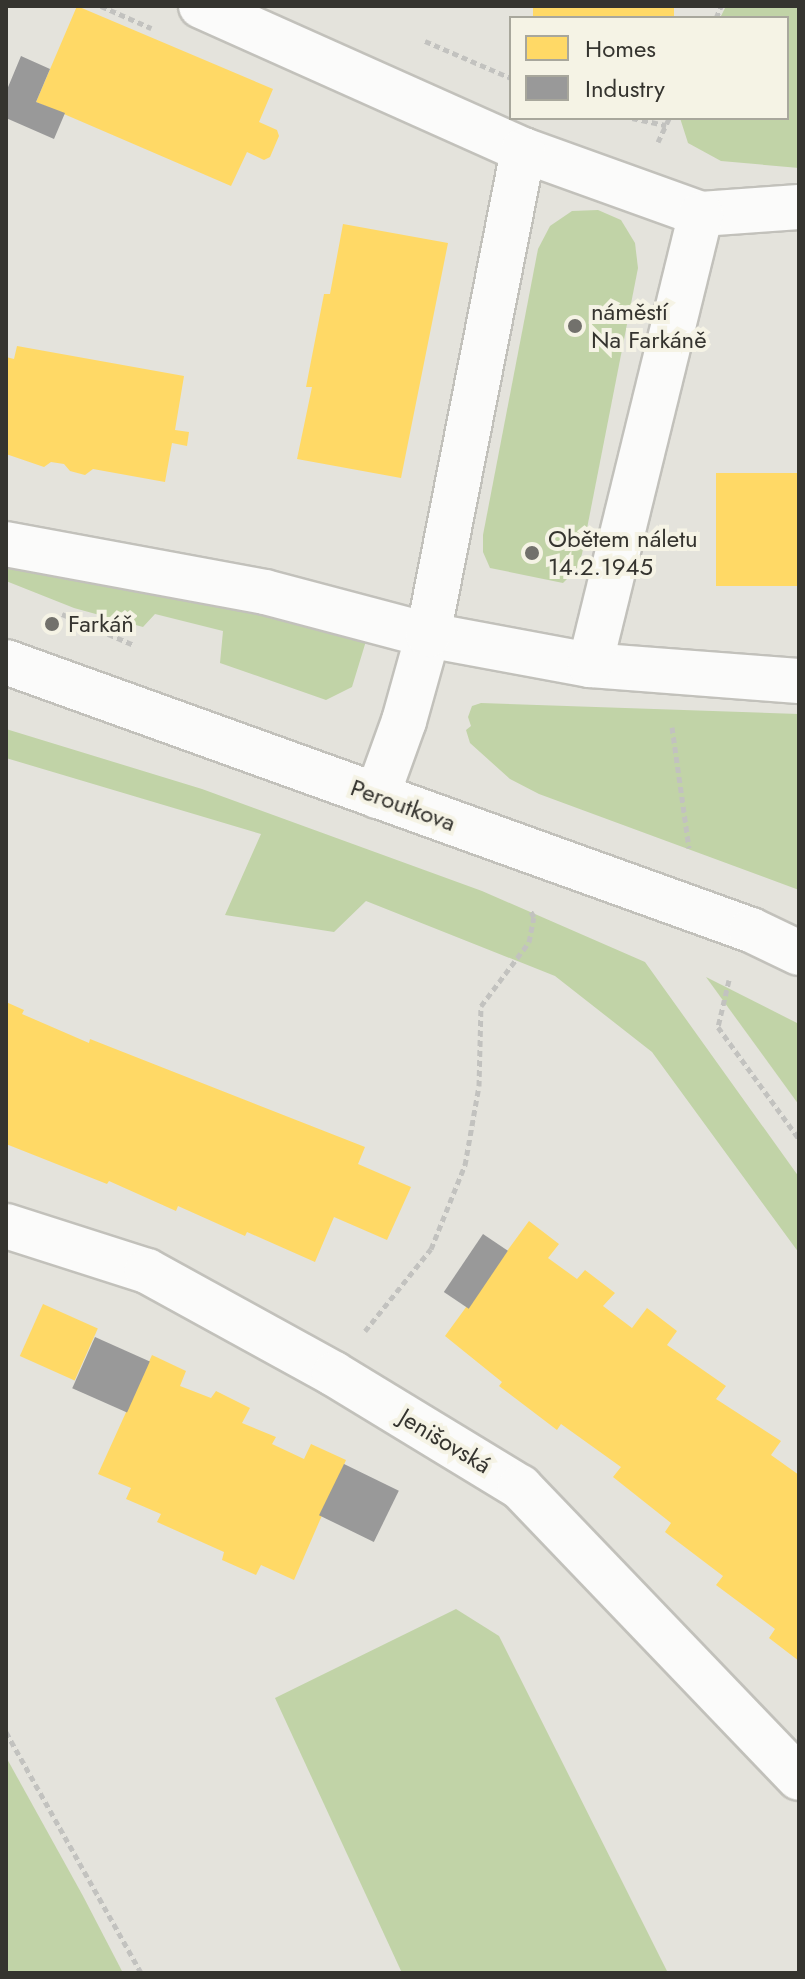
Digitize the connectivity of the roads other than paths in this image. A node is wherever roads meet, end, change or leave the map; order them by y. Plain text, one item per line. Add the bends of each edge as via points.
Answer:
1 (201, 6) edge
2 (523, 150) junction
3 (799, 207) edge
4 (701, 214) junction
5 (6, 544) edge
6 (428, 635) junction
7 (6, 662) edge
8 (590, 665) junction
9 (799, 681) edge
10 (377, 796) junction
11 (799, 953) edge
12 (6, 1226) edge
13 (799, 1778) edge

1 - 2 street
2 - 4 street
2 - 6 street
3 - 4 street
4 - 8 street
5 - 6 street via 265,592
6 - 8 street
6 - 10 street
7 - 10 street, Peroutkova
8 - 9 street
10 - 11 street, Peroutkova via 751,930
12 - 13 street, Jenišovská via 147,1271 334,1374 520,1487

